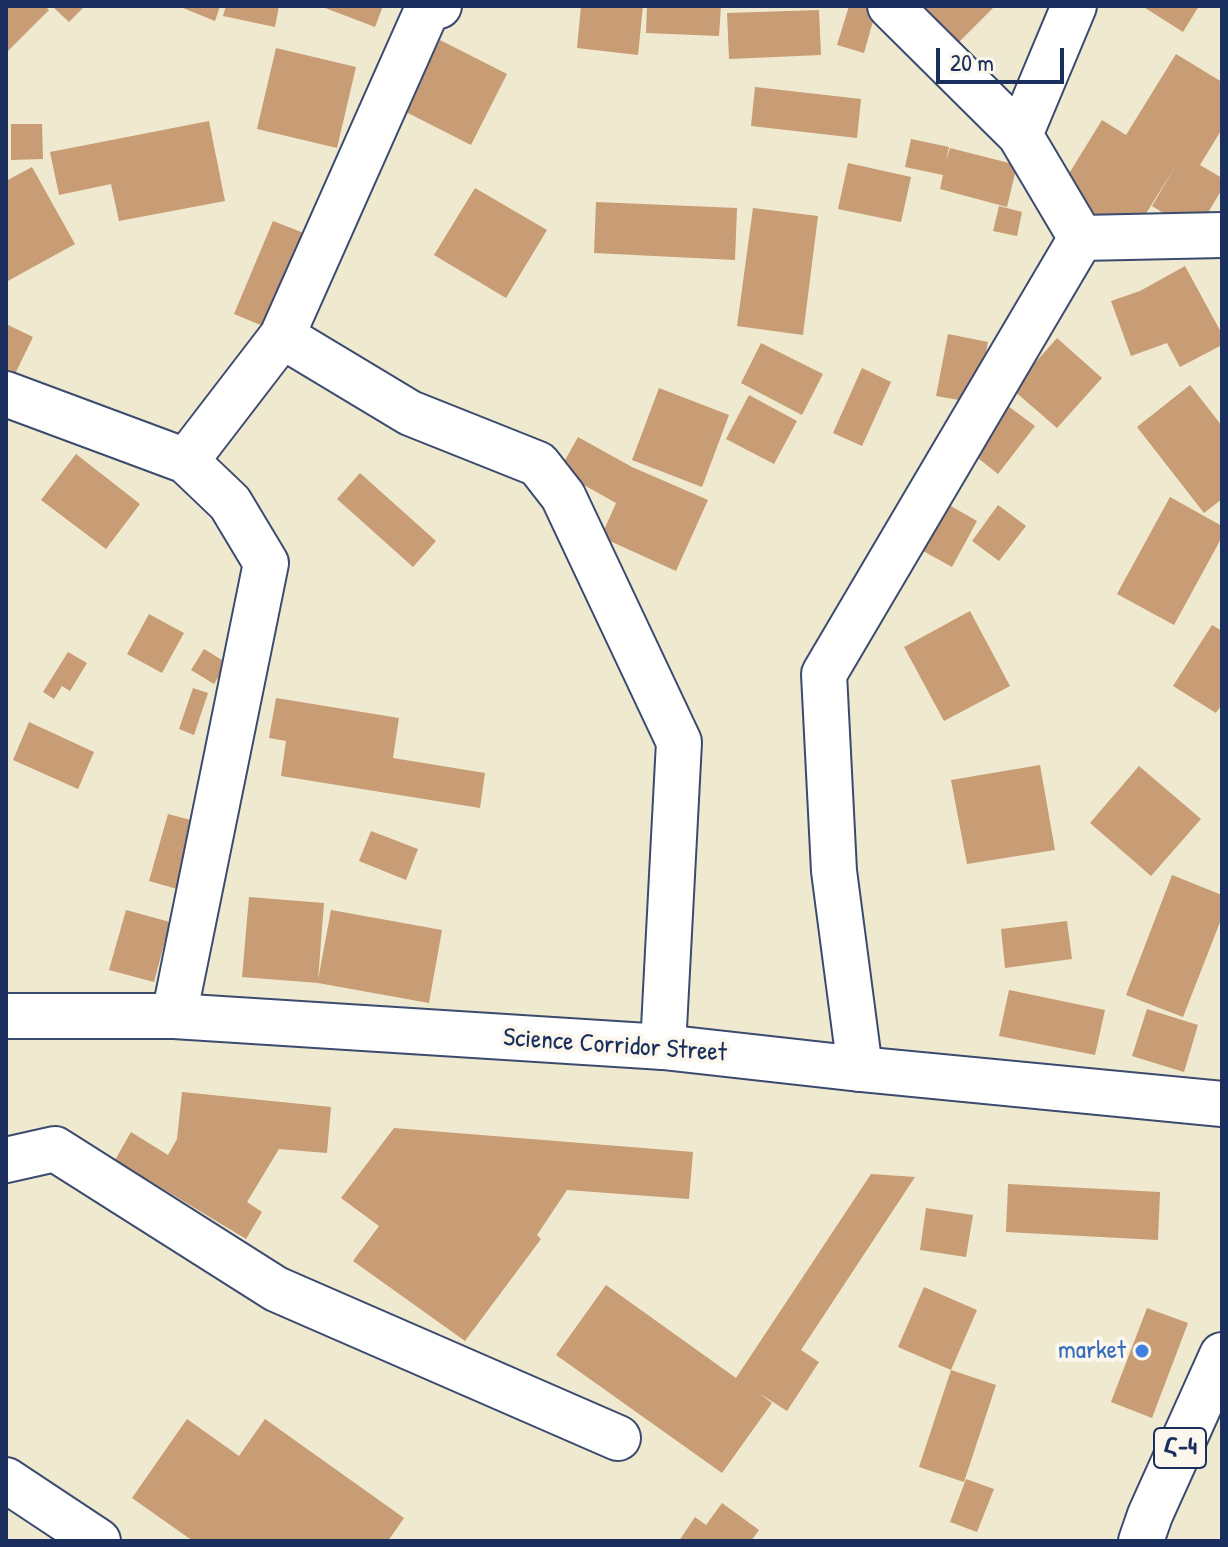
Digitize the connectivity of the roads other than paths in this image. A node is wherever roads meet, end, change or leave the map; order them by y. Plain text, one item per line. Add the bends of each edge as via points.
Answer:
1 (439, 6) edge
2 (890, 6) edge
3 (1074, 6) edge
4 (1020, 135) junction
5 (1222, 235) edge
6 (1081, 238) junction
7 (282, 336) junction
8 (6, 394) edge
9 (186, 461) junction
10 (6, 1016) edge
11 (174, 1016) junction
12 (663, 1047) junction
13 (860, 1069) junction
14 (1222, 1104) edge
15 (6, 1160) edge
16 (1222, 1355) edge
17 (618, 1438) dead end
18 (6, 1480) edge
19 (98, 1541) edge
20 (1141, 1541) edge

1 - 7 street via 427,10
2 - 4 street
3 - 4 street
4 - 6 street
5 - 6 street
6 - 13 street via 824,674 834,871
7 - 9 street
7 - 12 street via 410,413 538,464 563,496 679,742
8 - 9 street
9 - 11 street via 230,503 266,563
10 - 11 street, Science Corridor Street
11 - 12 street, Science Corridor Street
12 - 13 street, Science Corridor Street
13 - 14 street, Science Corridor Street
15 - 17 street via 55,1149 276,1289
16 - 20 street, Հ-4
18 - 19 street

